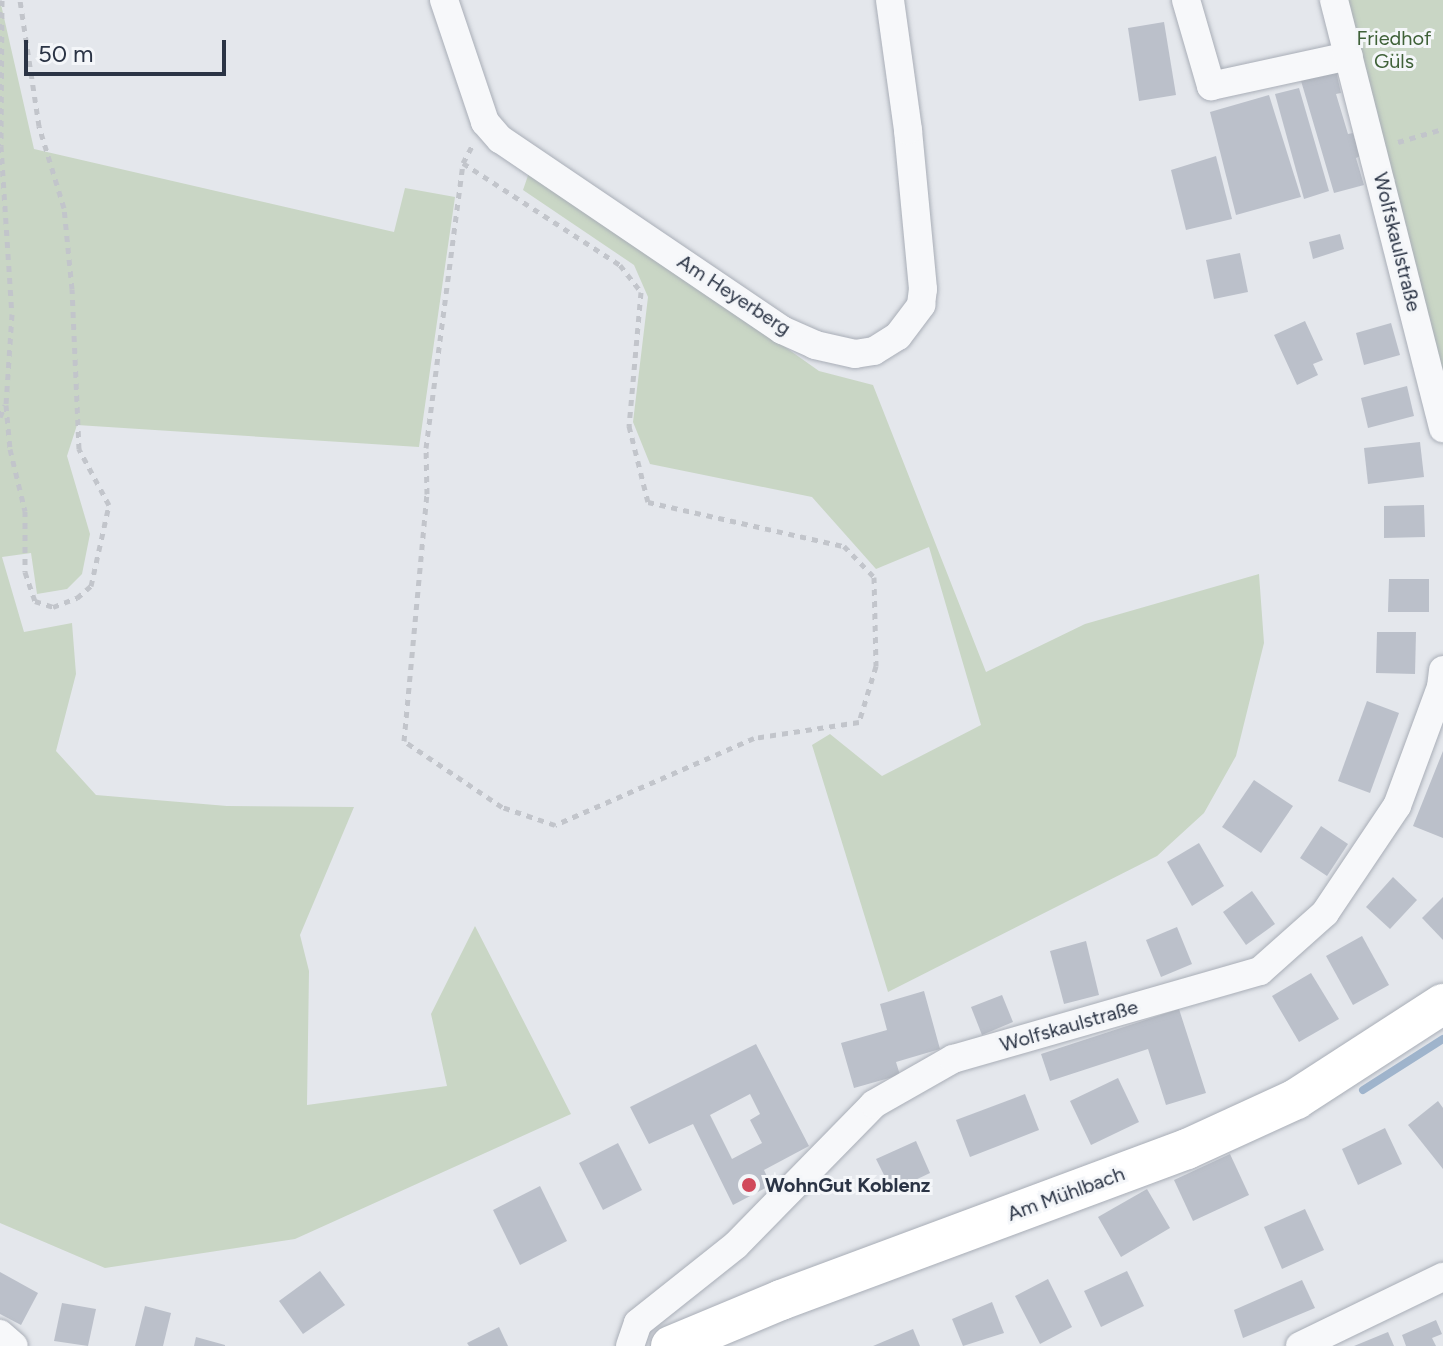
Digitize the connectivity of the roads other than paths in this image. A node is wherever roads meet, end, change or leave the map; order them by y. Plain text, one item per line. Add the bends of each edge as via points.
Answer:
1 (444, 0) edge
2 (890, 0) edge
3 (1186, 0) edge
4 (1334, 0) edge
5 (1349, 56) junction
6 (1443, 428) edge
7 (1443, 670) edge
8 (1443, 1004) edge
9 (1443, 1277) edge
10 (0, 1334) edge
11 (14, 1346) edge
12 (630, 1346) edge
13 (671, 1346) edge
14 (1300, 1346) edge

1 - 2 street, Am Heyerberg via 485,122 500,139 782,330 855,354 874,351 898,336 921,305 923,289
3 - 5 street via 1211,86
4 - 5 street, Wolfskaulstraße
5 - 6 street, Wolfskaulstraße
7 - 12 street, Wolfskaulstraße via 1397,806 1325,913 1260,971 953,1059 874,1104 736,1245 638,1323
8 - 13 street, Am Mühlbach via 1296,1099 1187,1149
9 - 14 street
10 - 11 street

